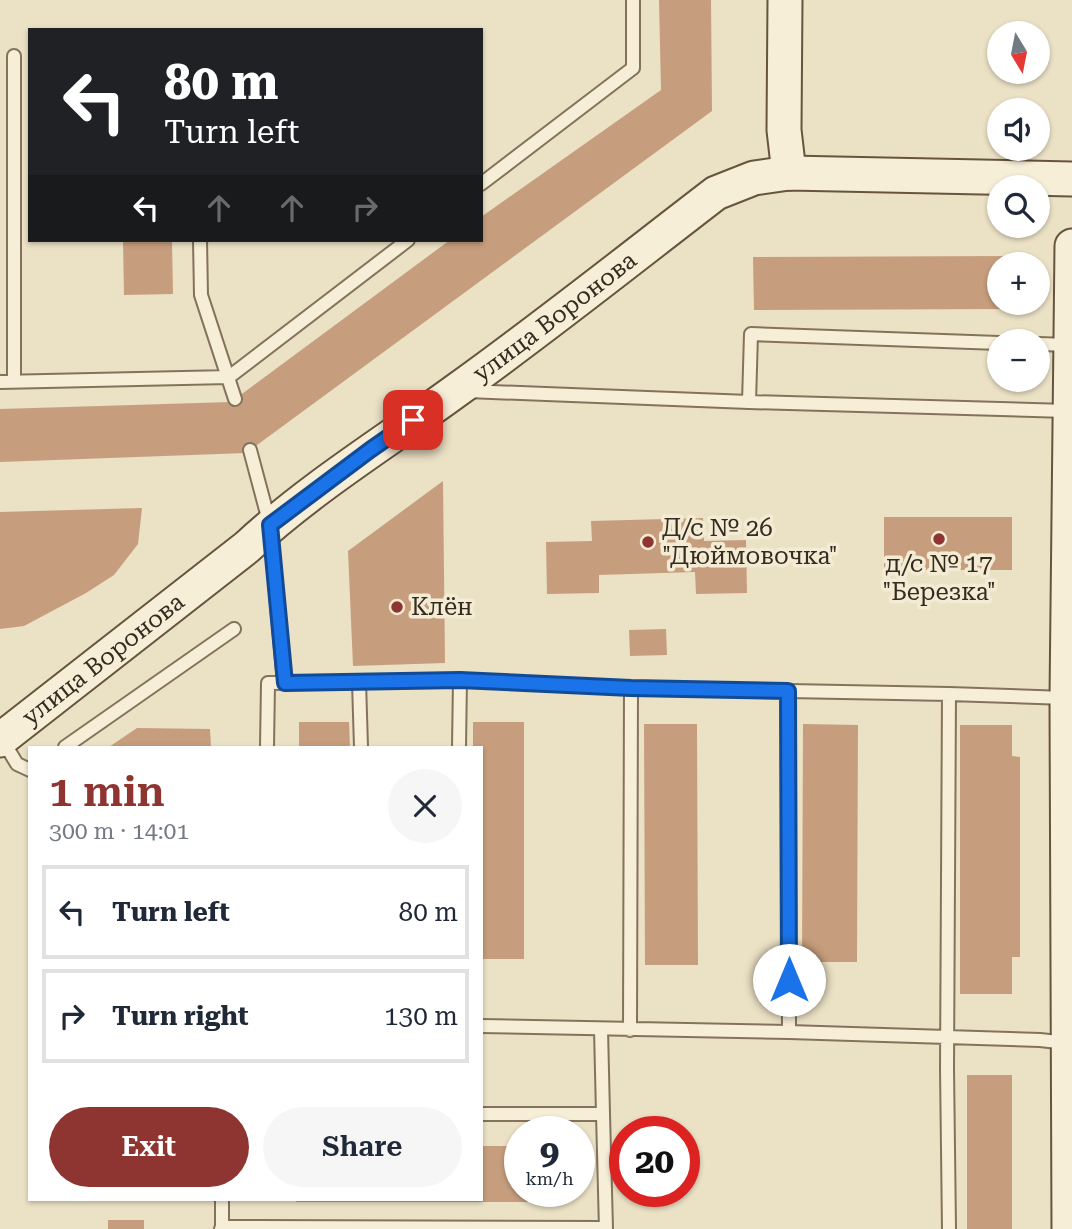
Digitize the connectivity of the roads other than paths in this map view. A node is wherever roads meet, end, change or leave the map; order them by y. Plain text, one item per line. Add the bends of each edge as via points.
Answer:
1 (633, 0) edge
2 (785, 0) edge
3 (14, 56) dead end
4 (789, 173) junction
5 (1072, 179) edge
6 (483, 182) edge
7 (200, 242) edge
8 (405, 242) edge
9 (1072, 246) edge
10 (1071, 306) edge
11 (987, 343) edge
12 (1050, 344) edge
13 (1070, 345) edge
14 (229, 377) junction
15 (14, 381) junction
16 (0, 382) edge
17 (456, 391) junction
18 (236, 399) dead end
19 (750, 402) junction
20 (1070, 411) junction
21 (250, 450) dead end
22 (1070, 495) edge
23 (270, 525) junction
24 (234, 629) dead end
25 (460, 680) junction
26 (359, 682) junction
27 (285, 683) junction
28 (631, 688) junction
29 (788, 691) junction
30 (949, 694) junction
31 (1067, 698) junction
32 (1, 739) edge
33 (66, 746) edge
34 (267, 746) edge
35 (361, 746) edge
36 (460, 746) edge
37 (28, 768) edge
38 (483, 1026) edge
39 (601, 1029) junction
40 (630, 1030) junction
41 (789, 1032) junction
42 (948, 1037) junction
43 (1067, 1043) junction
44 (483, 1114) edge
45 (603, 1114) junction
46 (1070, 1182) edge
47 (222, 1201) edge
48 (221, 1228) edge
49 (606, 1228) edge
50 (949, 1229) edge
51 (1069, 1229) edge

1 - 6 lane via 634,68
2 - 4 street via 784,130
3 - 15 lane
4 - 5 street, улица Воронова
4 - 17 street, улица Воронова via 754,178 716,193
7 - 14 lane via 201,295
8 - 14 lane
9 - 10 street
10 - 13 street
11 - 19 lane via 751,334
12 - 13 lane
13 - 20 street
14 - 15 lane
14 - 18 lane
15 - 16 lane
17 - 19 lane
17 - 23 street, улица Воронова
19 - 20 lane
20 - 22 street
21 - 23 lane
22 - 31 street
23 - 27 lane
23 - 32 street, улица Воронова
24 - 33 lane
25 - 26 lane
25 - 28 lane
25 - 36 lane
26 - 27 lane
26 - 35 lane
27 - 34 lane via 268,683
28 - 29 lane
28 - 40 lane
29 - 30 lane
29 - 41 lane
30 - 31 lane
30 - 42 lane
31 - 43 street
32 - 37 lane via 18,764
38 - 39 lane
39 - 40 lane
39 - 45 lane
40 - 41 lane
41 - 42 lane
42 - 43 lane
42 - 50 lane
43 - 46 street
44 - 45 lane
45 - 49 lane
46 - 51 street
47 - 48 lane
48 - 49 lane

